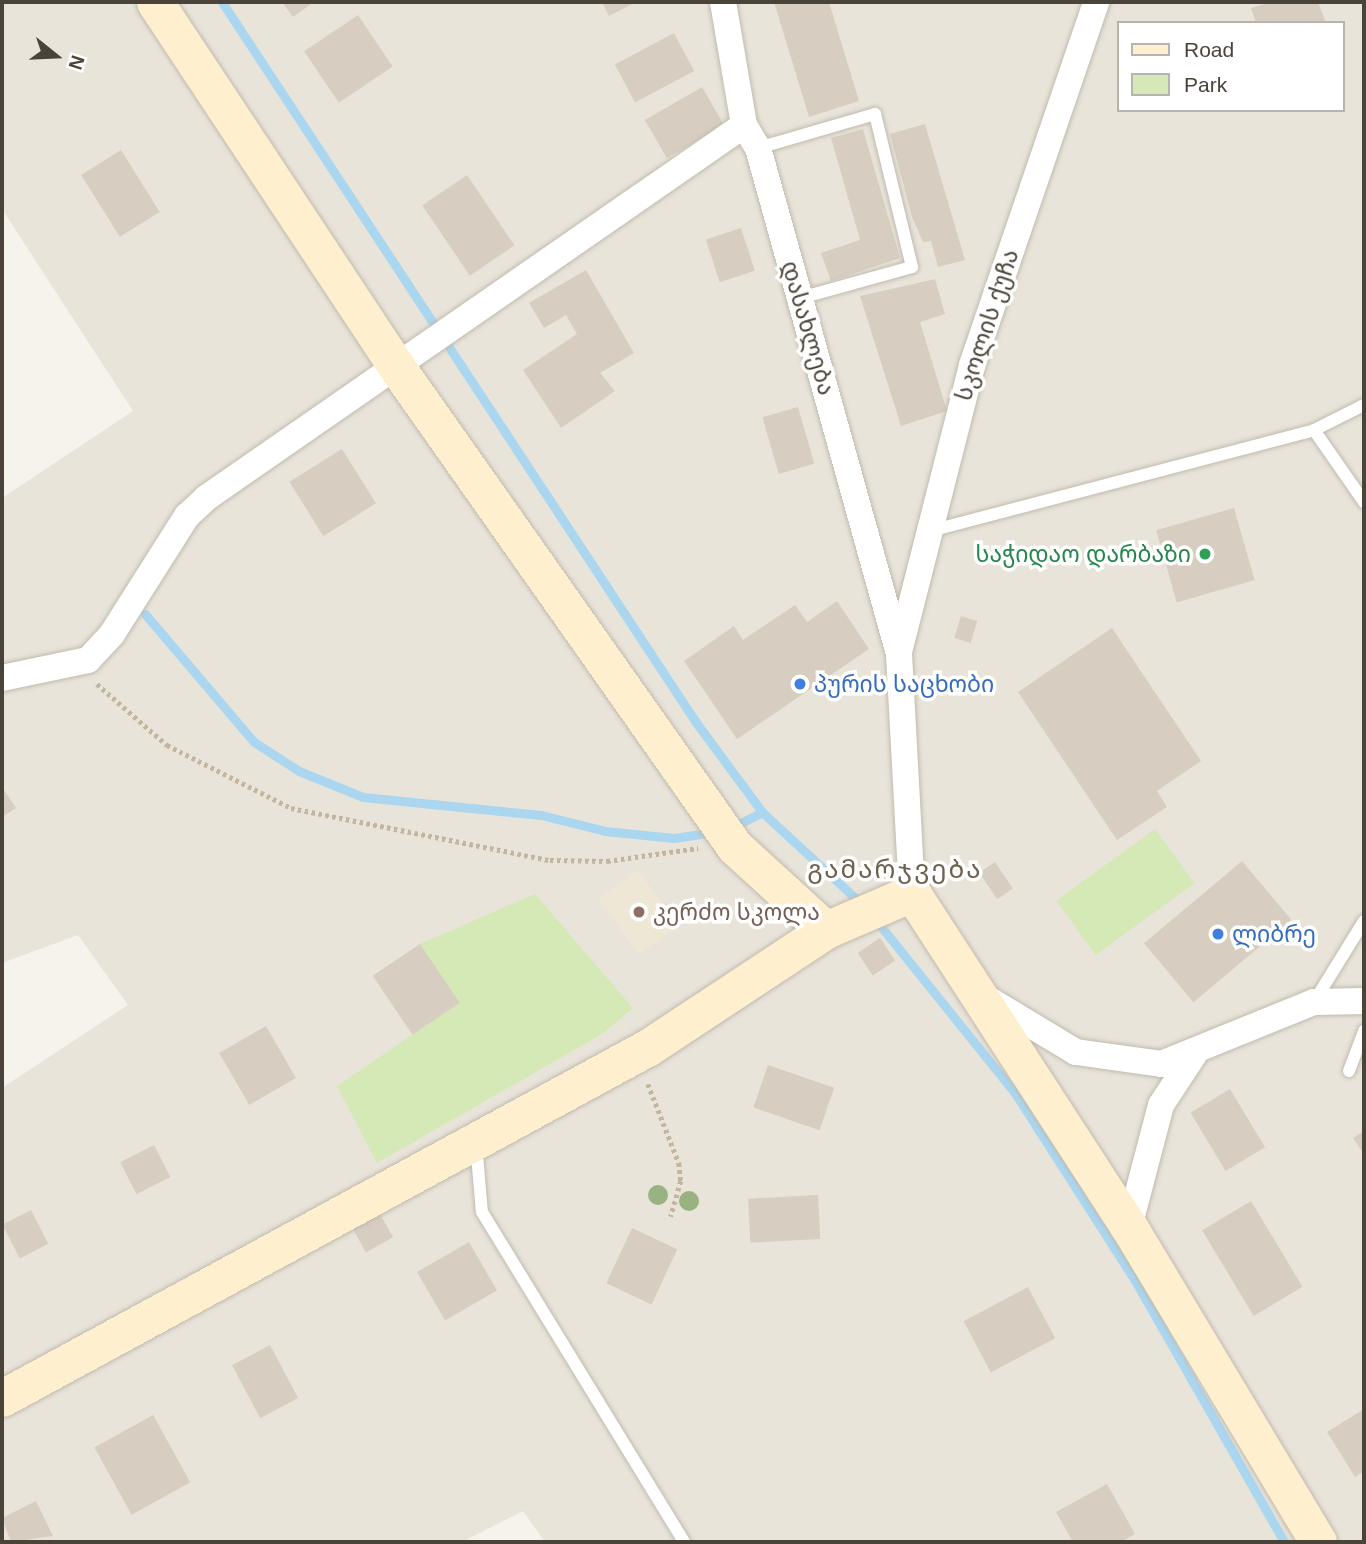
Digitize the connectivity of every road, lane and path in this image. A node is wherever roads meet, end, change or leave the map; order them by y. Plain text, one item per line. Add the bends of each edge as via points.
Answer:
1 (155, 2) edge
2 (723, 2) edge
3 (1097, 2) edge
4 (744, 125) junction
5 (758, 148) junction
6 (800, 298) junction
7 (398, 369) junction
8 (1364, 405) edge
9 (1314, 430) junction
10 (1364, 502) edge
11 (930, 531) junction
12 (899, 654) junction
13 (76, 665) junction
14 (2, 678) edge
15 (735, 847) junction
16 (912, 893) junction
17 (1364, 920) edge
18 (826, 930) junction
19 (982, 995) junction
20 (1364, 1001) edge
21 (1314, 1002) junction
22 (1364, 1031) edge
23 (1195, 1053) junction
24 (634, 1055) junction
25 (1349, 1071) dead end
26 (476, 1141) junction
27 (671, 1217) dead end
28 (1129, 1227) junction
29 (2, 1398) edge
30 (684, 1542) edge
31 (1318, 1542) edge

1 - 7 street
2 - 4 street, დასახლება
3 - 11 street, სკოლის ქუჩა via 972,365
4 - 5 street, დასახლება
4 - 7 street
5 - 6 street, დასახლება
5 - 6 lane via 875,114 912,267
6 - 12 street, დასახლება
7 - 13 street via 187,516 112,634
7 - 15 street
8 - 9 lane
9 - 10 lane
9 - 11 lane
11 - 12 street, სკოლის ქუჩა
12 - 16 street
13 - 14 street
13 - 15 path via 167,745 290,808 550,860 607,861
15 - 18 street
16 - 18 street
16 - 19 street
17 - 21 lane
18 - 24 street
19 - 23 street via 1076,1052 1161,1064
19 - 28 street
20 - 21 street
21 - 23 street
22 - 25 lane
23 - 28 street via 1161,1105
24 - 26 street
24 - 27 path via 678,1163 681,1181
26 - 29 street
26 - 30 lane via 482,1212
28 - 31 street

